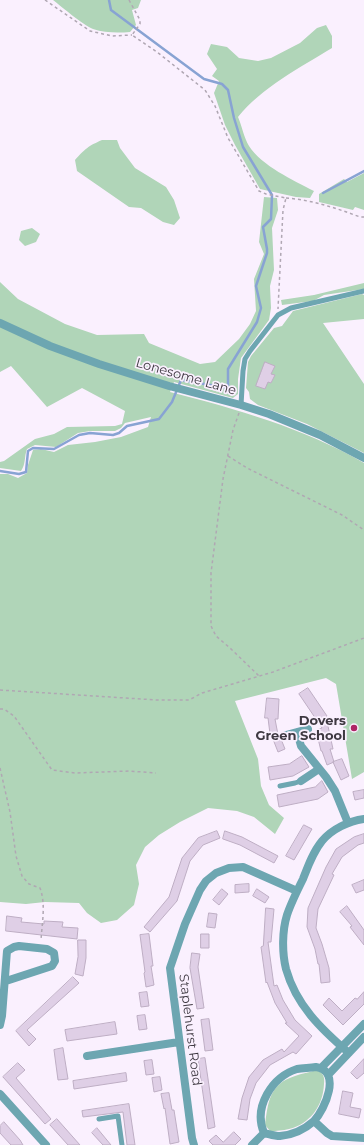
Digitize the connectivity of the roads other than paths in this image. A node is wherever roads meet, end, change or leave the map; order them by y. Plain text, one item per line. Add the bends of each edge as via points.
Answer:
1 (364, 291) edge
2 (0, 323) edge
3 (241, 405) junction
4 (364, 458) edge
5 (308, 729) dead end
6 (297, 732) junction
7 (286, 735) dead end
8 (319, 769) junction
9 (301, 781) joint
10 (280, 786) dead end
11 (364, 819) edge
12 (348, 823) junction
13 (297, 891) junction
14 (6, 982) junction
15 (364, 1024) edge
16 (0, 1025) edge
17 (364, 1037) edge
18 (179, 1042) junction
19 (341, 1047) junction
20 (349, 1053) junction
21 (87, 1056) dead end
22 (322, 1068) junction
23 (328, 1075) junction
24 (0, 1094) edge
25 (99, 1119) dead end
26 (314, 1121) junction
27 (264, 1133) junction
28 (364, 1138) edge
29 (46, 1145) edge
30 (122, 1145) edge
31 (194, 1145) edge
32 (252, 1145) edge

1 - 3 lane via 291,308 278,315 245,359
2 - 3 street, Lonesome Lane via 50,346 99,364
3 - 4 street, Lonesome Lane via 320,435
5 - 6 street
6 - 7 street
6 - 8 street via 301,746
8 - 9 street
8 - 12 street via 335,791
9 - 10 lane
11 - 12 street
12 - 13 street via 322,841
13 - 18 street, Staplehurst Road via 243,867 216,872 206,881 185,924 170,968
13 - 19 street via 286,916 286,968 301,1004
14 - 14 street via 6,955 10,948 41,948 54,953 55,961 52,966
14 - 16 street
15 - 19 street
17 - 20 street
18 - 21 street
18 - 31 street, Staplehurst Road
19 - 20 street
19 - 22 street
20 - 23 street
22 - 23 street
22 - 27 street via 298,1069 288,1073 273,1085 261,1111
23 - 26 street via 328,1098
24 - 29 street
25 - 30 lane via 118,1116
26 - 27 street via 306,1127 280,1136
26 - 28 street via 332,1136
27 - 32 street

